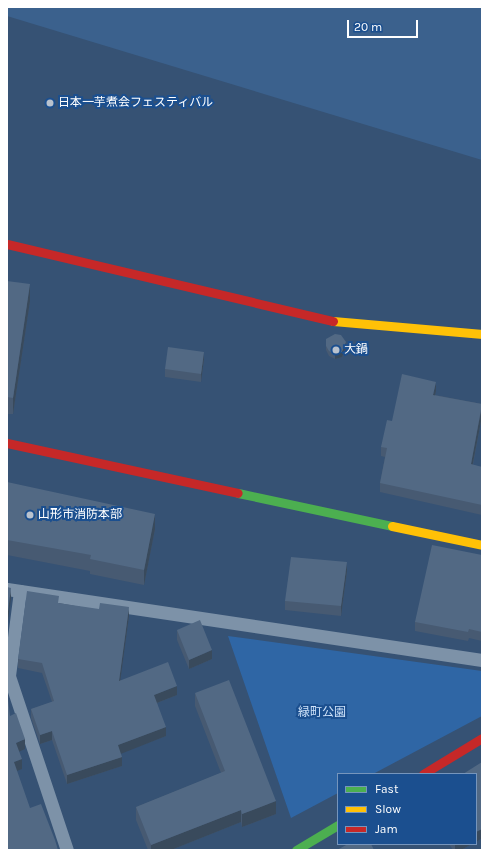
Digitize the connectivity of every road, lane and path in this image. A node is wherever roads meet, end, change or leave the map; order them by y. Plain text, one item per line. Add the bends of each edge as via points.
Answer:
1 (7, 244) edge
2 (482, 334) edge
3 (7, 443) edge
4 (482, 545) edge
5 (13, 590) edge
6 (482, 660) edge
7 (482, 738) edge
8 (425, 773) edge
9 (337, 826) edge
10 (67, 850) edge
11 (296, 850) edge

1 - 2 street via 324,320
3 - 4 street
5 - 6 lane
5 - 10 lane via 9,676
7 - 8 street
9 - 11 street

